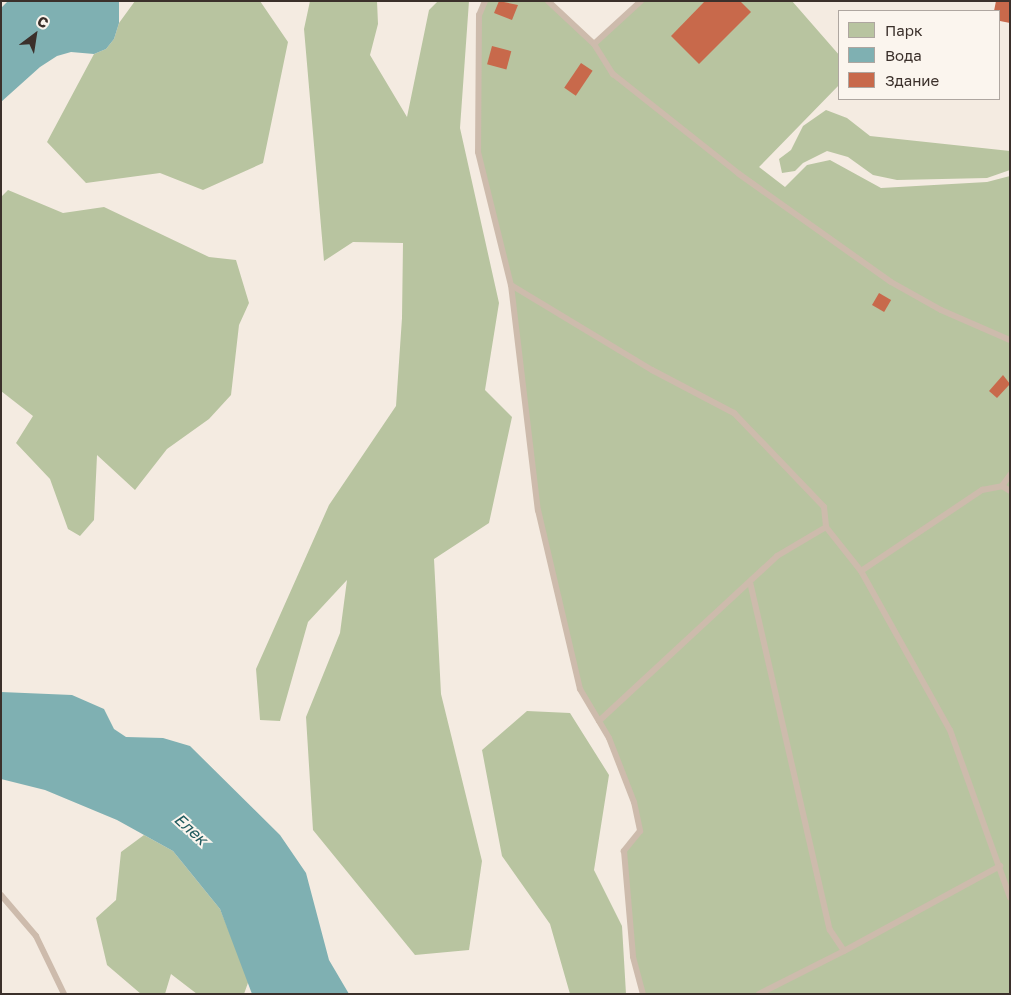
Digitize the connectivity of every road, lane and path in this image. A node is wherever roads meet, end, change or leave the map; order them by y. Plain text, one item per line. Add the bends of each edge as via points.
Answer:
1 (485, 1) edge
2 (548, 1) edge
3 (641, 1) edge
4 (594, 44) junction
5 (511, 285) junction
6 (1010, 340) edge
7 (1010, 475) edge
8 (1002, 486) junction
9 (1010, 491) edge
10 (826, 527) junction
11 (861, 571) junction
12 (750, 582) junction
13 (599, 721) junction
14 (1000, 866) junction
15 (1, 895) edge
16 (1010, 898) edge
17 (844, 951) junction
18 (64, 994) edge
19 (643, 994) edge
20 (759, 994) edge

1 - 5 lane via 479,15 478,152
2 - 4 lane
3 - 4 lane
4 - 6 lane via 613,74 739,174 891,282 941,310
5 - 10 lane via 652,370 734,413 824,507
5 - 13 lane via 538,510 580,689
7 - 8 lane
8 - 9 lane
8 - 11 lane via 982,490
10 - 11 lane
10 - 12 lane via 777,556
11 - 14 lane via 950,730
12 - 13 lane
12 - 17 lane via 830,930
13 - 19 lane via 634,802 640,831 624,851 632,957
14 - 16 lane
14 - 17 lane
15 - 18 lane via 36,936
17 - 20 lane

